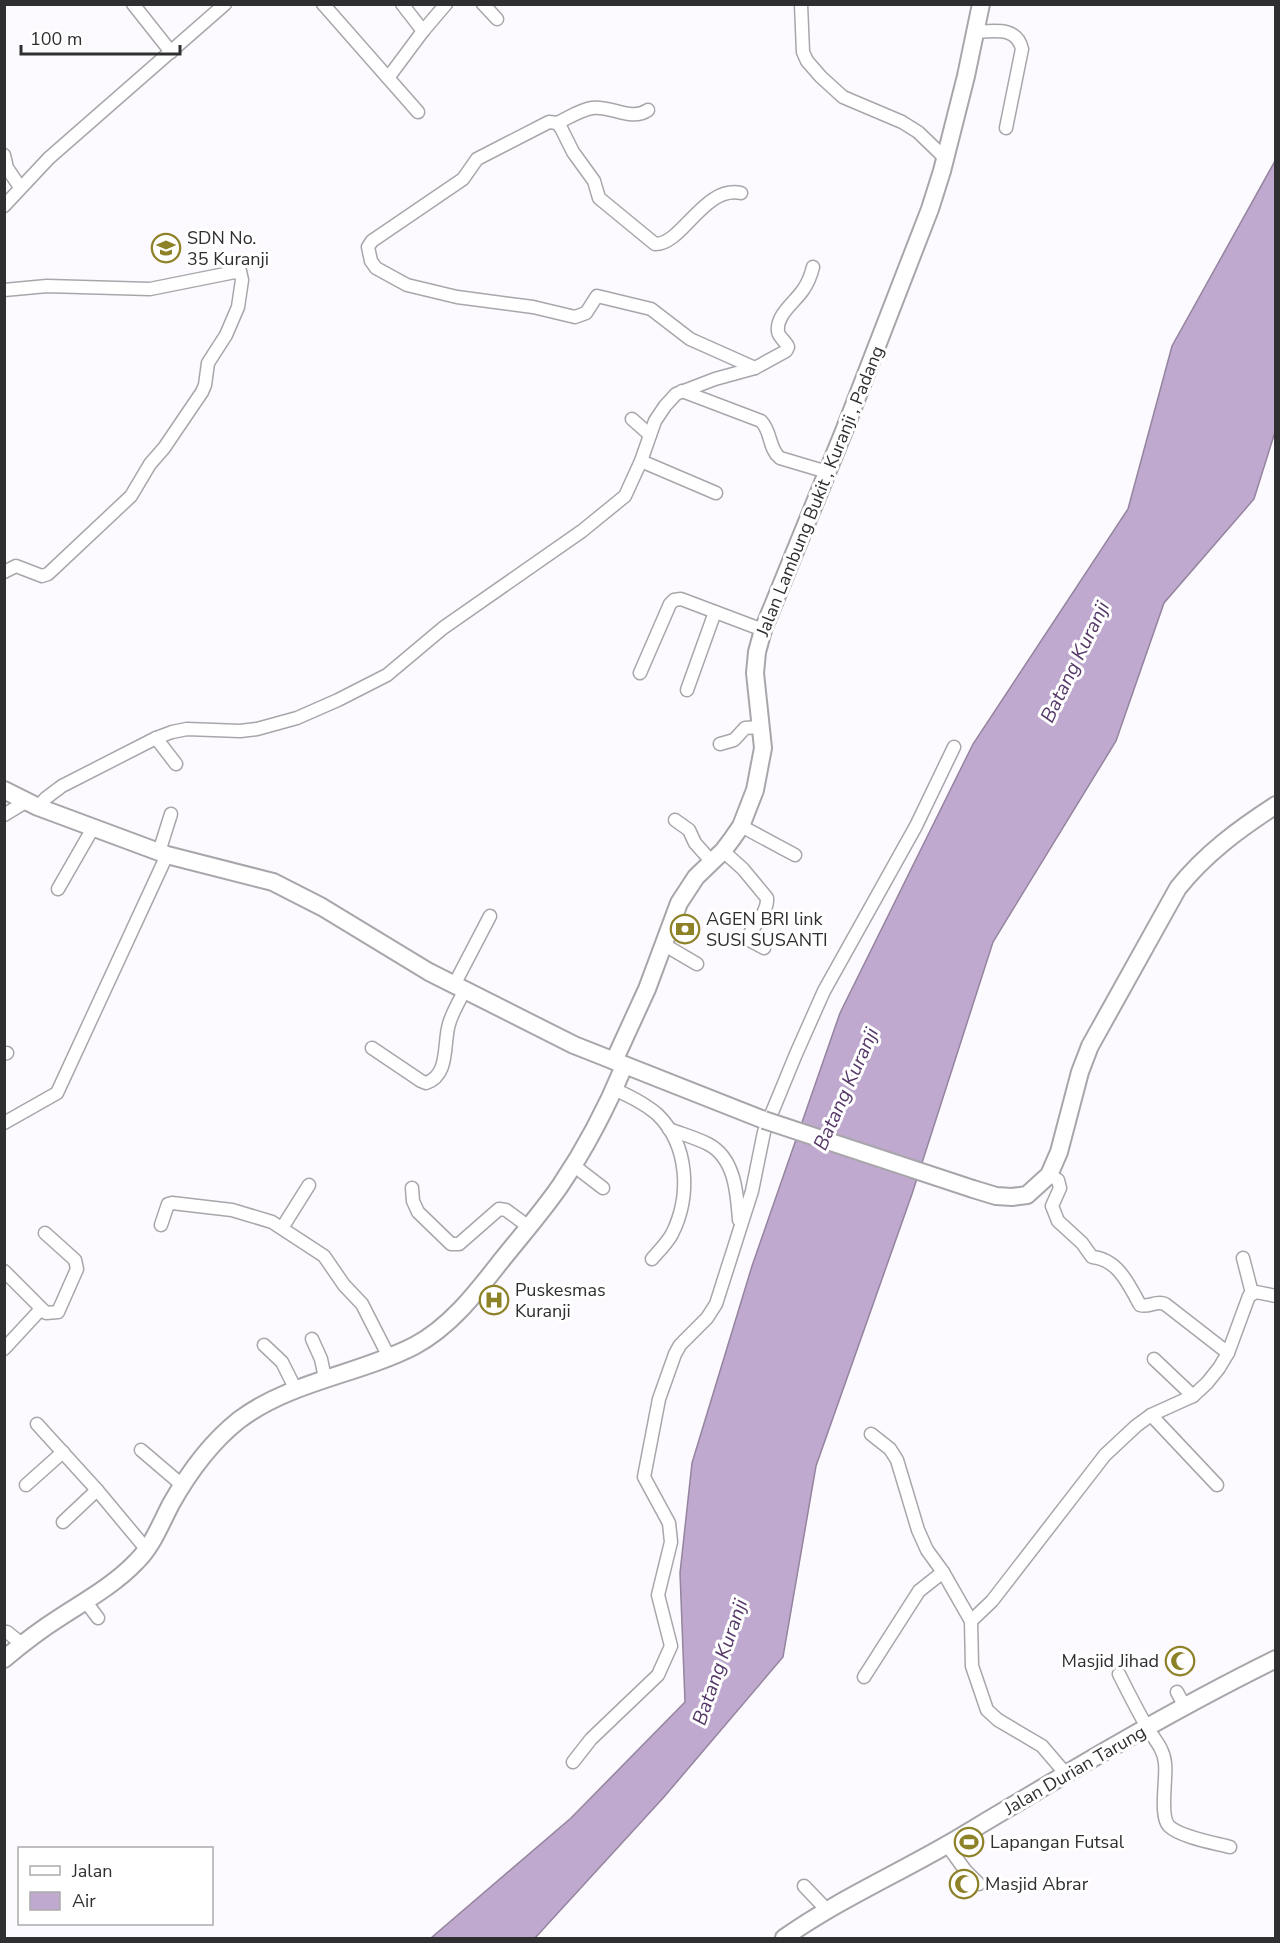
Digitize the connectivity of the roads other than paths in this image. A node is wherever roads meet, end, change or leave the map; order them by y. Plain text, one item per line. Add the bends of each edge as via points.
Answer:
1 (133, 4) edge
2 (225, 4) edge
3 (323, 4) edge
4 (402, 4) edge
5 (446, 4) edge
6 (483, 4) edge
7 (801, 4) edge
8 (981, 4) edge
9 (497, 19) dead end
10 (423, 31) junction
11 (984, 32) junction
12 (171, 52) junction
13 (388, 78) junction
14 (648, 110) dead end
15 (418, 112) dead end
16 (557, 123) junction
17 (1006, 128) dead end
18 (4, 154) edge
19 (945, 158) junction
20 (20, 187) junction
21 (741, 193) dead end
22 (4, 206) edge
23 (813, 267) dead end
24 (4, 290) edge
25 (755, 368) junction
26 (682, 391) junction
27 (632, 419) dead end
28 (650, 435) junction
29 (641, 461) junction
30 (826, 472) junction
31 (716, 493) dead end
32 (4, 572) edge
33 (715, 612) junction
34 (763, 630) junction
35 (640, 673) dead end
36 (687, 690) dead end
37 (761, 727) junction
38 (156, 738) junction
39 (720, 744) dead end
40 (954, 747) dead end
41 (176, 764) dead end
42 (4, 790) edge
43 (33, 804) junction
44 (1275, 805) edge
45 (171, 814) dead end
46 (4, 815) edge
47 (675, 820) dead end
48 (741, 826) junction
49 (93, 828) junction
50 (163, 853) junction
51 (795, 855) dead end
52 (718, 857) junction
53 (58, 889) dead end
54 (490, 916) dead end
55 (663, 944) junction
56 (764, 948) dead end
57 (697, 964) dead end
58 (459, 987) junction
59 (372, 1048) dead end
60 (619, 1063) junction
61 (614, 1089) junction
62 (4, 1123) edge
63 (669, 1129) junction
64 (573, 1165) junction
65 (1049, 1175) junction
66 (309, 1185) dead end
67 (412, 1188) dead end
68 (603, 1188) dead end
69 (161, 1225) dead end
70 (529, 1227) junction
71 (740, 1227) junction
72 (282, 1228) junction
73 (45, 1233) dead end
74 (1243, 1258) dead end
75 (652, 1259) dead end
76 (4, 1271) edge
77 (1252, 1293) junction
78 (1275, 1296) edge
79 (41, 1309) junction
80 (312, 1339) dead end
81 (264, 1345) dead end
82 (4, 1349) edge
83 (1228, 1353) junction
84 (389, 1357) junction
85 (1154, 1359) dead end
86 (325, 1378) junction
87 (295, 1388) junction
88 (1193, 1396) junction
89 (1151, 1415) junction
90 (37, 1424) dead end
91 (871, 1434) dead end
92 (141, 1450) dead end
93 (63, 1452) junction
94 (26, 1485) dead end
95 (182, 1485) junction
96 (1217, 1485) dead end
97 (97, 1490) junction
98 (63, 1522) dead end
99 (147, 1550) junction
100 (943, 1572) junction
101 (86, 1602) junction
102 (98, 1618) dead end
103 (971, 1621) junction
104 (7, 1632) dead end
105 (22, 1644) junction
106 (4, 1659) edge
107 (1275, 1659) edge
108 (1119, 1674) dead end
109 (864, 1677) dead end
110 (1148, 1728) junction
111 (573, 1762) dead end
112 (1066, 1774) junction
113 (946, 1845) junction
114 (1230, 1847) dead end
115 (979, 1884) dead end
116 (804, 1886) dead end
117 (827, 1910) junction
118 (784, 1938) edge

1 - 12 street
2 - 12 street
3 - 13 street
4 - 10 street
5 - 10 street
6 - 9 street
7 - 19 street via 803,52 821,77 843,98 918,132
8 - 11 street, Jalan Lambung Bukit , Kuranji , Padang
10 - 13 street
11 - 17 street via 1014,34 1020,40 1022,49
11 - 19 street, Jalan Lambung Bukit , Kuranji , Padang via 966,76
12 - 20 street
13 - 15 street
14 - 16 street via 638,115 592,108
16 - 21 street via 594,181 599,198 655,244 665,243 708,202
16 - 25 street via 549,122 477,159 463,179 372,241 369,254 376,268 407,285 575,317 586,312 597,296 643,307 658,313 690,339
18 - 20 street via 7,168
19 - 30 street, Jalan Lambung Bukit , Kuranji , Padang via 930,209
20 - 22 street
23 - 25 street via 778,328 787,343 786,351
24 - 32 street via 47,286 150,289 240,271 242,280 238,307 208,363 206,385 131,496 48,574 42,576 16,566
25 - 26 street
26 - 28 street via 665,406
26 - 30 street via 761,421 780,458
27 - 28 street
28 - 29 street
29 - 31 street
29 - 38 street via 629,490 617,503 442,628 387,675 297,718 257,729 187,729
30 - 34 street, Jalan Lambung Bukit , Kuranji , Padang
33 - 34 street
33 - 35 street via 681,599 672,602
33 - 36 street
34 - 37 street, Jalan Lambung Bukit , Kuranji , Padang via 755,673
37 - 39 street via 746,728 734,740
37 - 48 street, Jalan Lambung Bukit , Kuranji , Padang via 760,769
38 - 41 street
38 - 43 street
40 - 71 street via 916,826 834,972 796,1053 764,1132 758,1168
42 - 43 street
43 - 46 street
43 - 49 street
44 - 65 street via 1241,827 1196,866 1178,888 1090,1046
45 - 50 street
47 - 52 street via 689,830 695,843
48 - 51 street
48 - 52 street, Jalan Lambung Bukit , Kuranji , Padang
49 - 50 street
49 - 53 street
50 - 58 street via 273,882
50 - 62 street via 57,1093
52 - 55 street, Jalan Lambung Bukit , Kuranji , Padang via 696,877 683,896
52 - 56 street via 748,874 767,898 764,912 748,937
54 - 58 street
55 - 57 street
55 - 60 street, Jalan Lambung Bukit , Kuranji , Padang
58 - 59 street via 444,1063 432,1081 421,1081
58 - 60 street via 574,1045
60 - 61 street, Jalan Lambung Bukit , Kuranji , Padang
60 - 65 street, bridge via 764,1120 996,1196 1027,1196
61 - 63 street via 646,1106
61 - 64 street, Jalan Lambung Bukit , Kuranji , Padang
63 - 71 street via 710,1145 724,1159 736,1187
63 - 75 street via 681,1151 685,1175 682,1202 672,1234
64 - 68 street
64 - 70 street, Jalan Lambung Bukit , Kuranji , Padang
65 - 83 street via 1058,1180 1060,1187 1052,1206 1058,1221 1092,1257 1101,1257 1118,1268 1140,1305 1165,1304
66 - 72 street
67 - 70 street via 418,1212 451,1245 459,1244 499,1209
69 - 72 street via 168,1204 172,1203 232,1210
70 - 84 street, Jalan Lambung Bukit , Kuranji , Padang via 444,1325
71 - 111 street via 716,1304 680,1345 667,1375 644,1477 669,1523 671,1542 658,1595 671,1646 658,1675 591,1739
72 - 84 street via 324,1256 362,1304
73 - 79 street via 75,1260 77,1269 61,1310 51,1314
74 - 77 street
76 - 79 street
77 - 78 street
77 - 83 street
79 - 82 street
80 - 86 street
81 - 87 street via 282,1362
83 - 88 street
84 - 86 street, Jalan Lambung Bukit , Kuranji , Padang
85 - 88 street
86 - 87 street, Jalan Lambung Bukit , Kuranji , Padang
87 - 95 street, Jalan Lambung Bukit , Kuranji , Padang via 252,1411 220,1436
88 - 89 street
89 - 96 street
89 - 103 street via 1105,1455 992,1601
90 - 93 street
91 - 100 street via 897,1460 918,1530
92 - 95 street
93 - 94 street
93 - 97 street
95 - 99 street, Jalan Lambung Bukit , Kuranji , Padang
97 - 98 street
97 - 99 street
99 - 101 street, Jalan Lambung Bukit , Kuranji , Padang
100 - 103 street
100 - 109 street via 919,1591
101 - 102 street
101 - 105 street, Jalan Lambung Bukit , Kuranji , Padang
103 - 112 street via 972,1666 987,1710 1042,1746
104 - 105 street
105 - 106 street, Jalan Lambung Bukit , Kuranji , Padang
107 - 110 street, Jalan Durian Tarung via 1180,1699
108 - 110 street
110 - 112 street, Jalan Durian Tarung
110 - 114 street via 1165,1761 1167,1823 1182,1833
112 - 113 street, Jalan Durian Tarung
113 - 115 street
113 - 117 street, Jalan Durian Tarung
116 - 117 street
117 - 118 street, Jalan Durian Tarung

